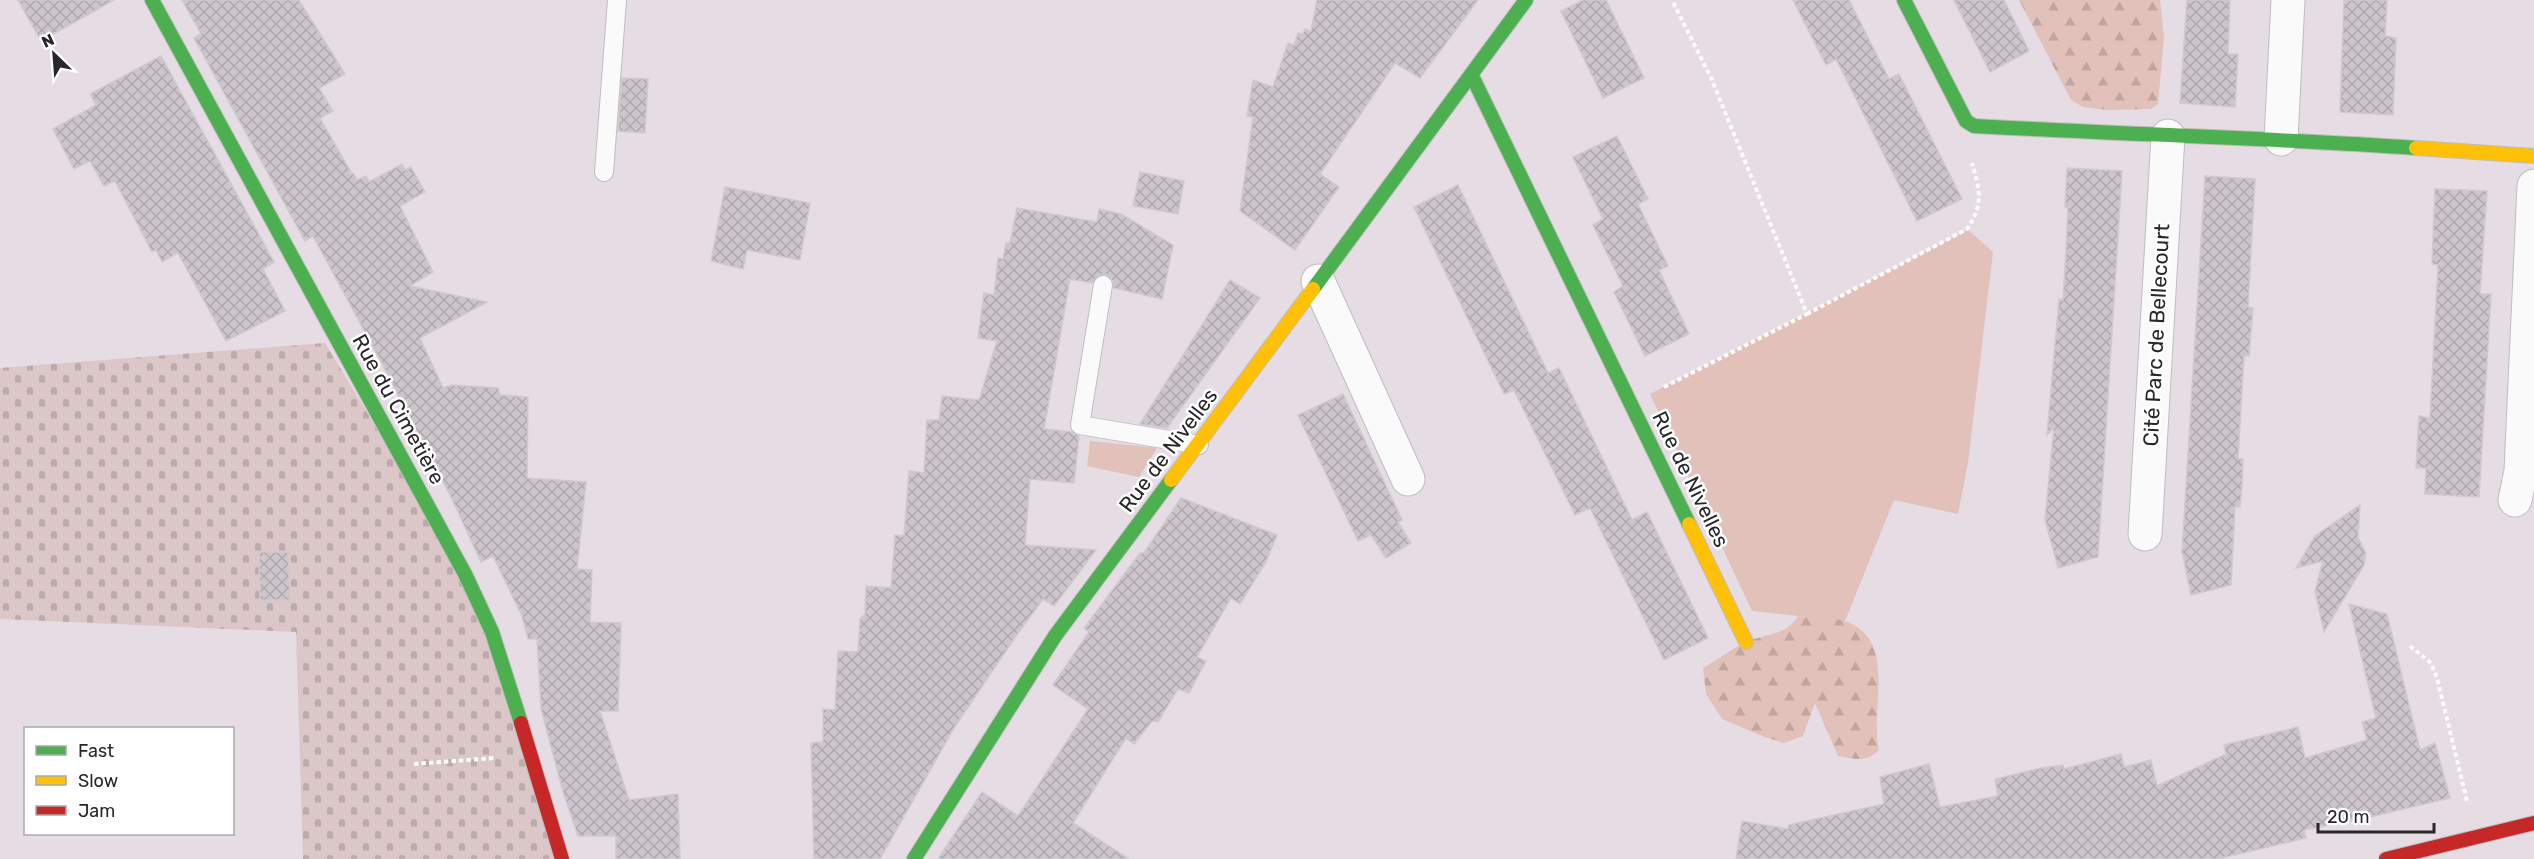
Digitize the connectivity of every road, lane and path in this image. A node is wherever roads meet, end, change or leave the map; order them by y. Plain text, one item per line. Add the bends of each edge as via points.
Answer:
1 (152, 0) edge
2 (617, 0) edge
3 (1526, 0) edge
4 (1672, 0) edge
5 (1904, 0) edge
6 (2288, 0) edge
7 (1472, 76) junction
8 (1974, 126) junction
9 (2168, 136) junction
10 (2281, 138) junction
11 (2534, 156) edge
12 (604, 172) dead end
13 (2534, 186) edge
14 (1318, 280) junction
15 (1103, 285) dead end
16 (1808, 314) junction
17 (1631, 404) junction
18 (1199, 445) junction
19 (1408, 479) dead end
20 (2515, 500) dead end
21 (2145, 534) dead end
22 (1746, 642) dead end
23 (2410, 646) dead end
24 (531, 756) junction
25 (414, 764) dead end
26 (2534, 823) edge
27 (2476, 837) junction
28 (562, 859) edge
29 (914, 859) edge
30 (2386, 859) edge

1 - 24 street, Rue du Cimetière via 465,574 492,632
2 - 12 lane
3 - 7 street, Rue de Nivelles
4 - 16 path via 1712,80
5 - 8 street via 1966,121
6 - 10 street
7 - 14 street, Rue de Nivelles
7 - 17 street, Rue de Nivelles
8 - 9 street
8 - 16 path via 1958,135 1973,164 1981,198 1967,229
9 - 10 street
9 - 21 street, Cité Parc de Bellecourt
10 - 11 street
13 - 20 street via 2521,471
14 - 18 street, Rue de Nivelles
14 - 19 street
15 - 18 lane via 1080,424
16 - 17 path
17 - 22 street, Rue de Nivelles
18 - 29 street, Rue de Nivelles via 1055,636
23 - 27 path via 2431,663 2437,678
24 - 25 path
24 - 28 street, Rue du Cimetière
26 - 27 street
27 - 30 street

